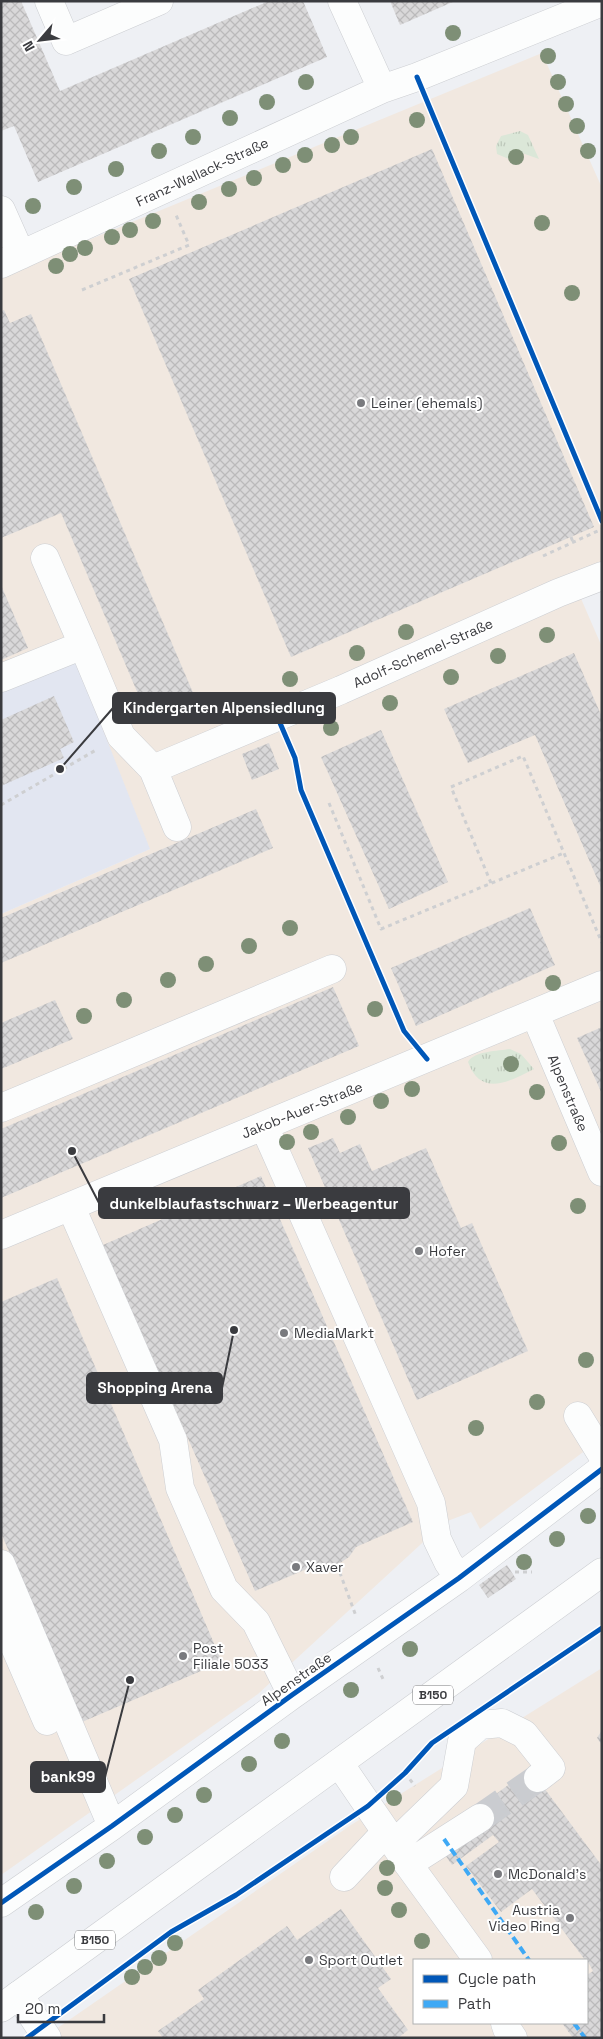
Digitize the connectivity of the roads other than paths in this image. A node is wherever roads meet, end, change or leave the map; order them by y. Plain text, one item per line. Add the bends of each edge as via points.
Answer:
1 (49, 1) edge
2 (159, 1) edge
3 (342, 1) edge
4 (602, 2) edge
5 (574, 7) edge
6 (382, 89) junction
7 (1, 210) edge
8 (11, 259) edge
9 (45, 558) dead end
10 (601, 578) edge
11 (83, 646) junction
12 (1, 678) edge
13 (153, 768) junction
14 (178, 827) dead end
15 (332, 969) dead end
16 (602, 985) edge
17 (535, 1014) junction
18 (1, 1108) edge
19 (264, 1126) junction
20 (602, 1172) edge
21 (71, 1207) junction
22 (1, 1235) edge
23 (374, 1411) dead end
24 (578, 1416) dead end
25 (602, 1455) edge
26 (602, 1469) edge
27 (436, 1539) junction
28 (1, 1564) edge
29 (602, 1572) edge
30 (460, 1578) junction
31 (1, 1615) edge
32 (292, 1695) junction
33 (340, 1763) junction
34 (538, 1778) tunnel mouth
35 (480, 1818) tunnel mouth
36 (104, 1832) junction
37 (396, 1847) junction
38 (344, 1877) dead end
39 (1, 1903) edge
40 (477, 1959) edge
41 (10, 2001) edge
42 (505, 2024) edge
43 (47, 2038) edge
44 (513, 2038) edge

1 - 2 street via 66,41
3 - 6 street
4 - 5 street, Franz-Wallack-Straße
5 - 6 street, Franz-Wallack-Straße via 417,77
6 - 8 street, Franz-Wallack-Straße
7 - 8 street, Franz-Wallack-Straße
9 - 11 street
10 - 13 street, Adolf-Schemel-Straße via 558,593 341,690
11 - 12 street
11 - 13 street via 121,736
13 - 14 street
15 - 18 street
16 - 17 street, Jakob-Auer-Straße
17 - 19 street, Jakob-Auer-Straße
17 - 20 street, Alpenstraße
19 - 21 street, Jakob-Auer-Straße
19 - 27 street via 431,1503
21 - 22 street, Jakob-Auer-Straße
21 - 32 street via 173,1440 180,1488 224,1589 256,1622
23 - 27 street via 415,1510
24 - 25 street
26 - 30 street, Alpenstraße
27 - 30 street
28 - 36 street
29 - 33 street, B150
30 - 32 street, Alpenstraße
31 - 36 street
32 - 36 street, Alpenstraße
33 - 37 street
33 - 41 street, B150
34 - 37 street via 551,1768 524,1734 502,1723 480,1725 462,1741 454,1786
35 - 37 street
36 - 39 street, Alpenstraße
37 - 38 street
37 - 40 street
41 - 43 street
42 - 44 street

